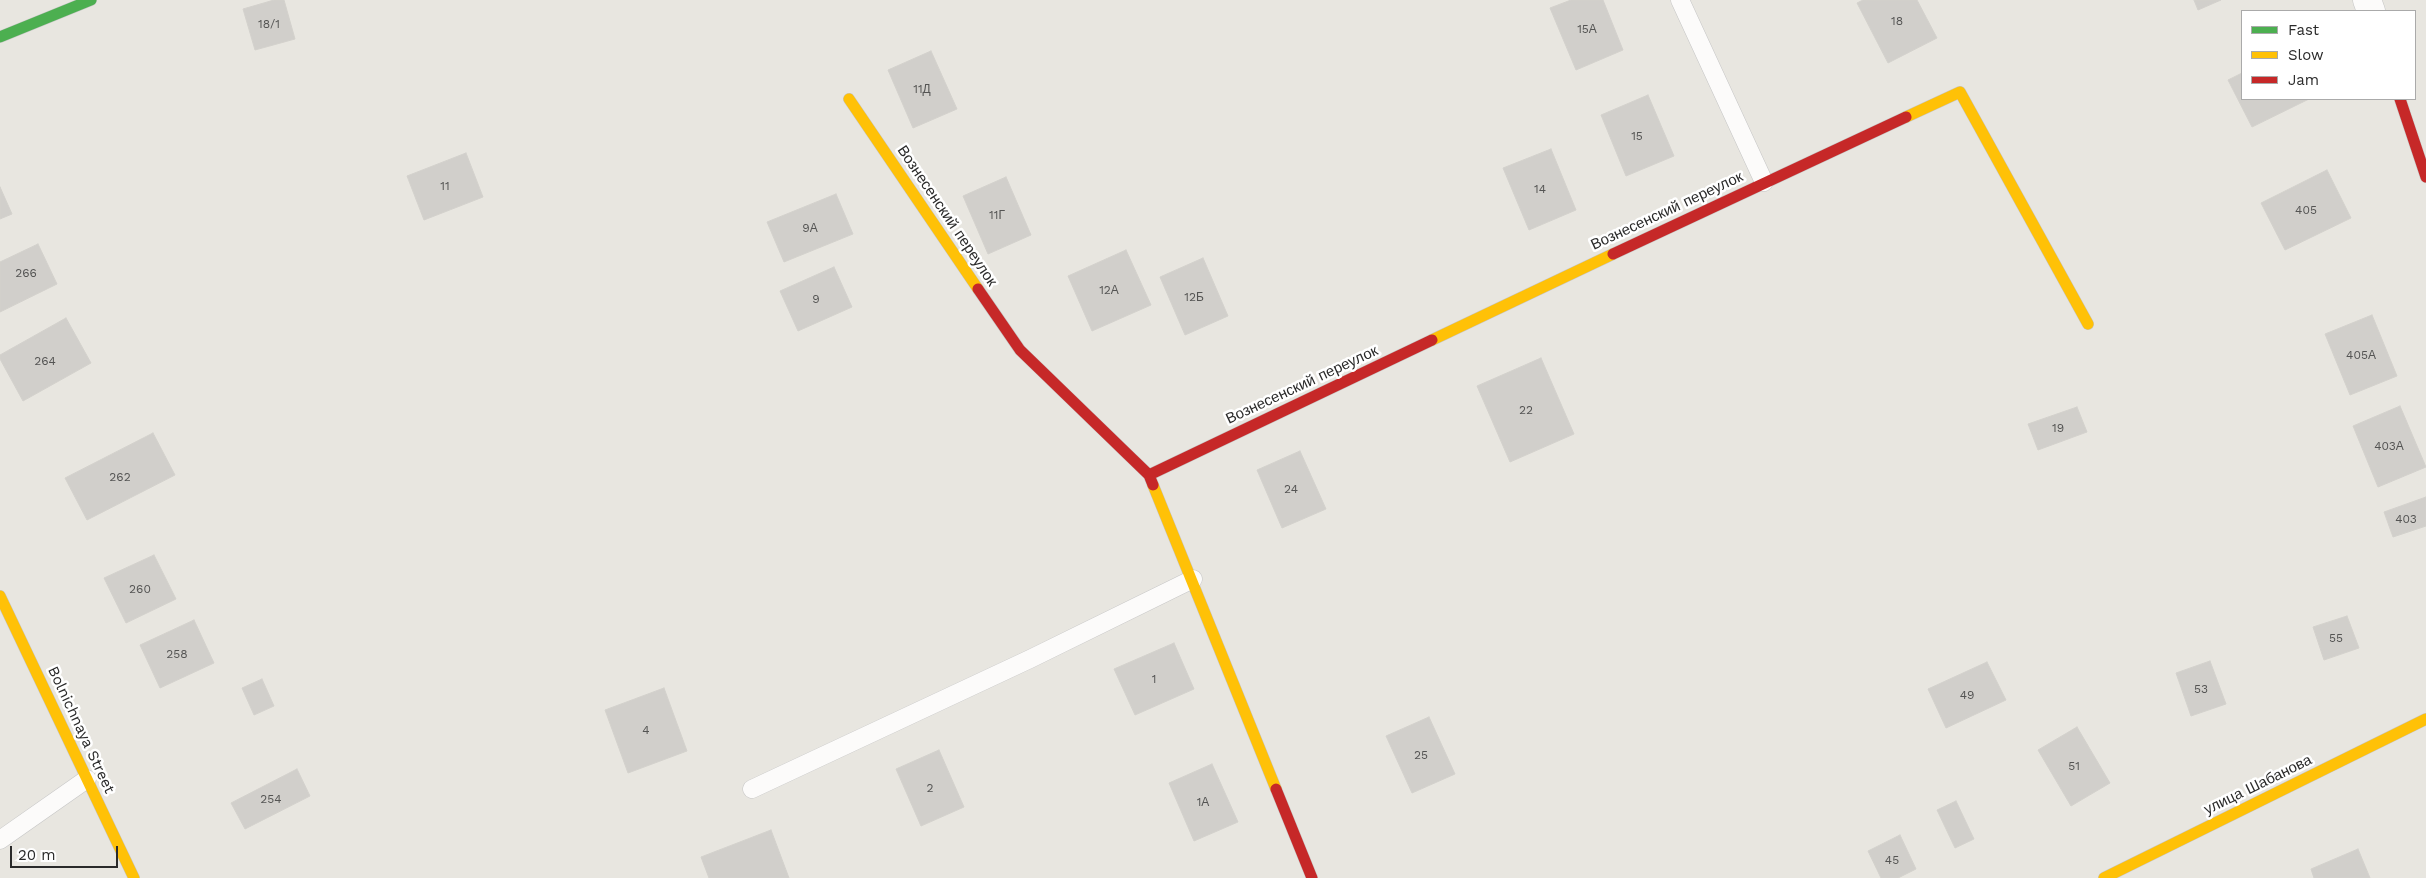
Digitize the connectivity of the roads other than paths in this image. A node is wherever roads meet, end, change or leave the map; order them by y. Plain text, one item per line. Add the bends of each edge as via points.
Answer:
1 (91, 0) edge
2 (1680, 0) edge
3 (0, 37) edge
4 (849, 99) dead end
5 (2400, 100) edge
6 (2426, 178) edge
7 (1764, 182) junction
8 (2088, 324) dead end
9 (1149, 474) junction
10 (1193, 579) junction
11 (0, 596) edge
12 (2426, 719) edge
13 (87, 779) junction
14 (752, 789) dead end
15 (0, 840) edge
16 (134, 878) edge
17 (1312, 878) edge
18 (2104, 878) edge

1 - 3 street
2 - 7 lane
4 - 9 street, Вознесенский переулок via 1020,350
5 - 6 street
7 - 8 street, Вознесенский переулок via 1960,92
7 - 9 street, Вознесенский переулок
9 - 10 street, Вознесенский переулок
10 - 14 lane
10 - 17 street, Вознесенский переулок
11 - 13 street, Bolnichnaya Street
12 - 18 street, улица Шабанова
13 - 15 lane
13 - 16 street, Bolnichnaya Street

